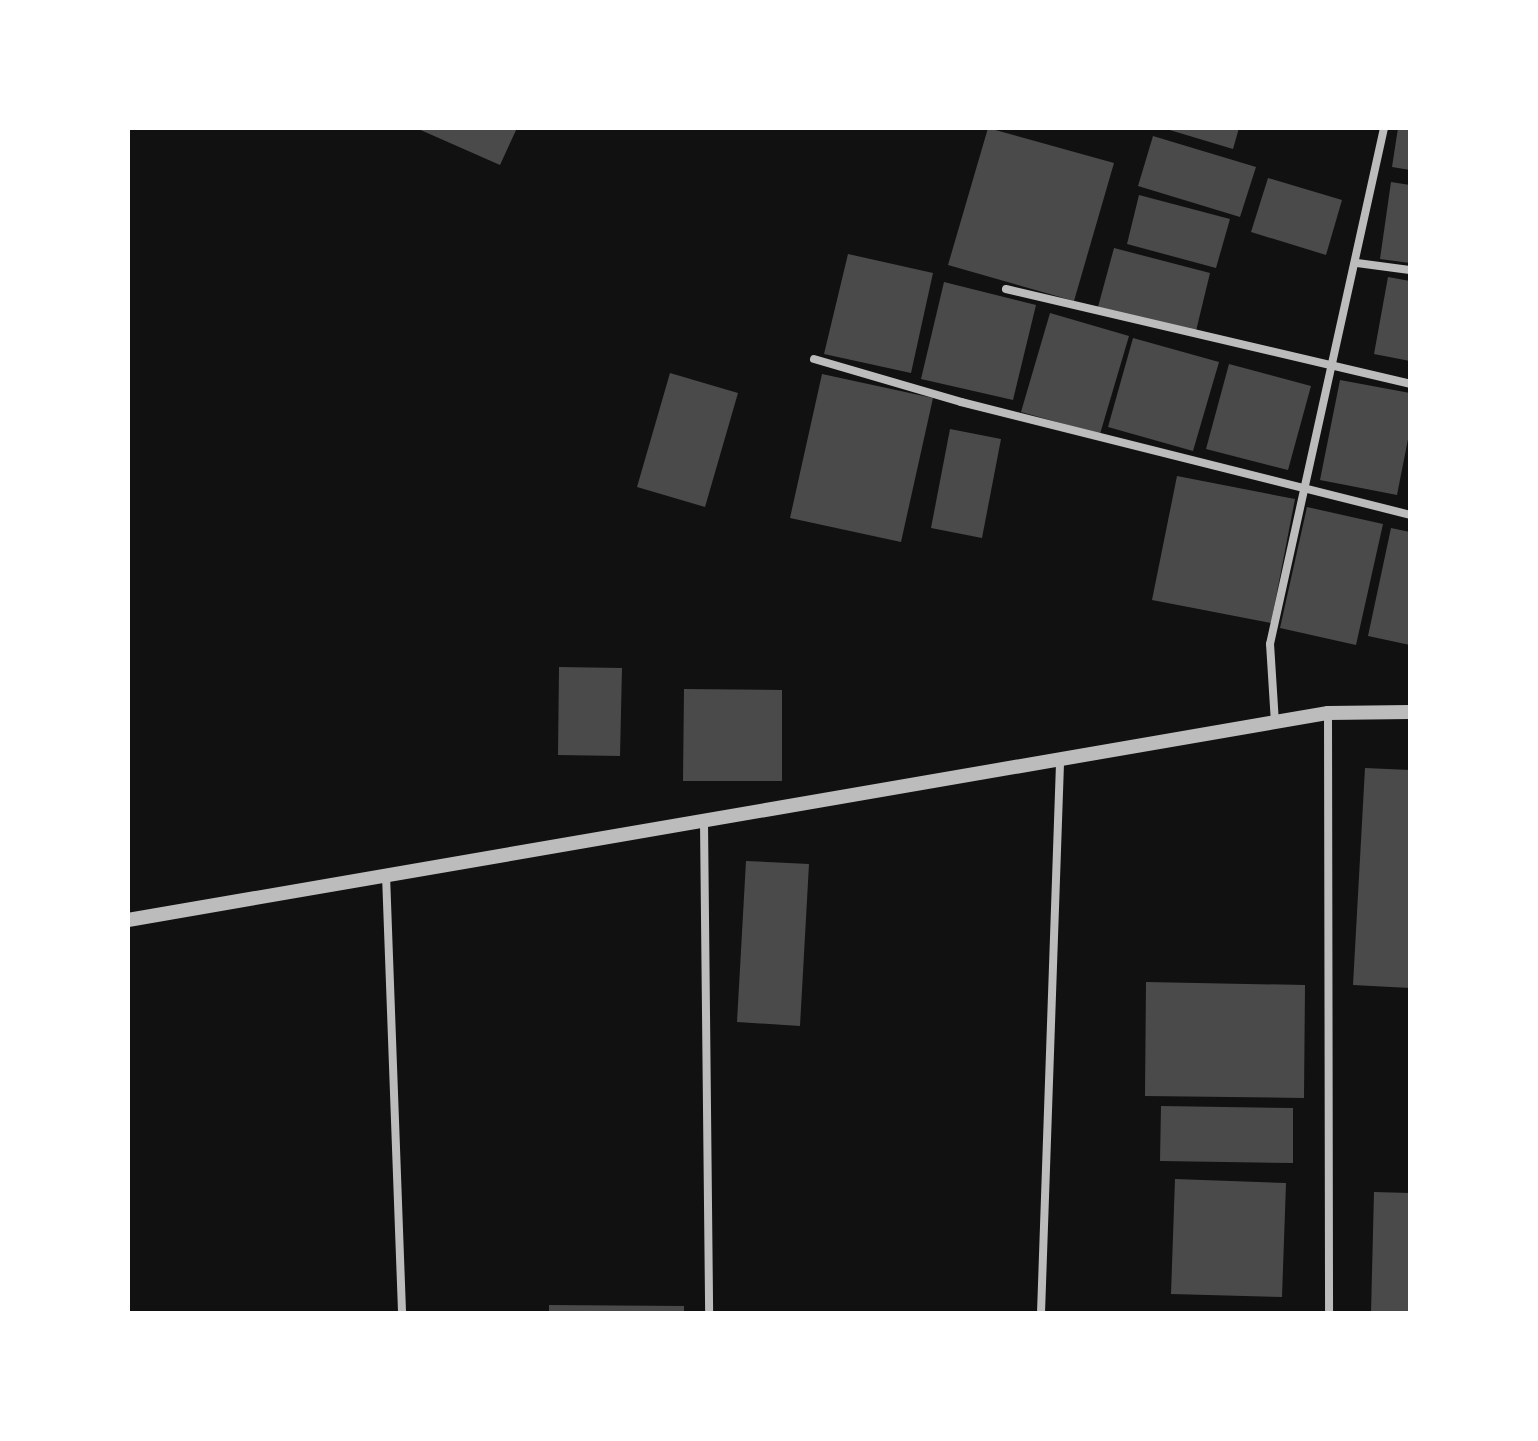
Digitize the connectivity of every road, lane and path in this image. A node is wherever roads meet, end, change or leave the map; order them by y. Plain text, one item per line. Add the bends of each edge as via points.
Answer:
1 (1384, 128) edge
2 (1357, 263) junction
3 (1410, 270) edge
4 (1006, 289) dead end
5 (814, 359) dead end
6 (1335, 366) junction
7 (1410, 384) edge
8 (1306, 491) junction
9 (1410, 515) edge
10 (1410, 712) edge
11 (1328, 713) junction
12 (1276, 723) junction
13 (1060, 763) junction
14 (704, 822) junction
15 (386, 874) junction
16 (128, 920) edge
17 (402, 1313) edge
18 (709, 1313) edge
19 (1041, 1313) edge
20 (1329, 1313) edge

1 - 2 street
2 - 3 street
2 - 6 street
4 - 6 street
5 - 8 street
6 - 7 street
6 - 8 street
8 - 9 street
8 - 12 street via 1270,644
10 - 11 street
11 - 12 street
11 - 20 street
12 - 13 street
13 - 14 street
13 - 19 street
14 - 15 street
14 - 18 street
15 - 16 street
15 - 17 street

